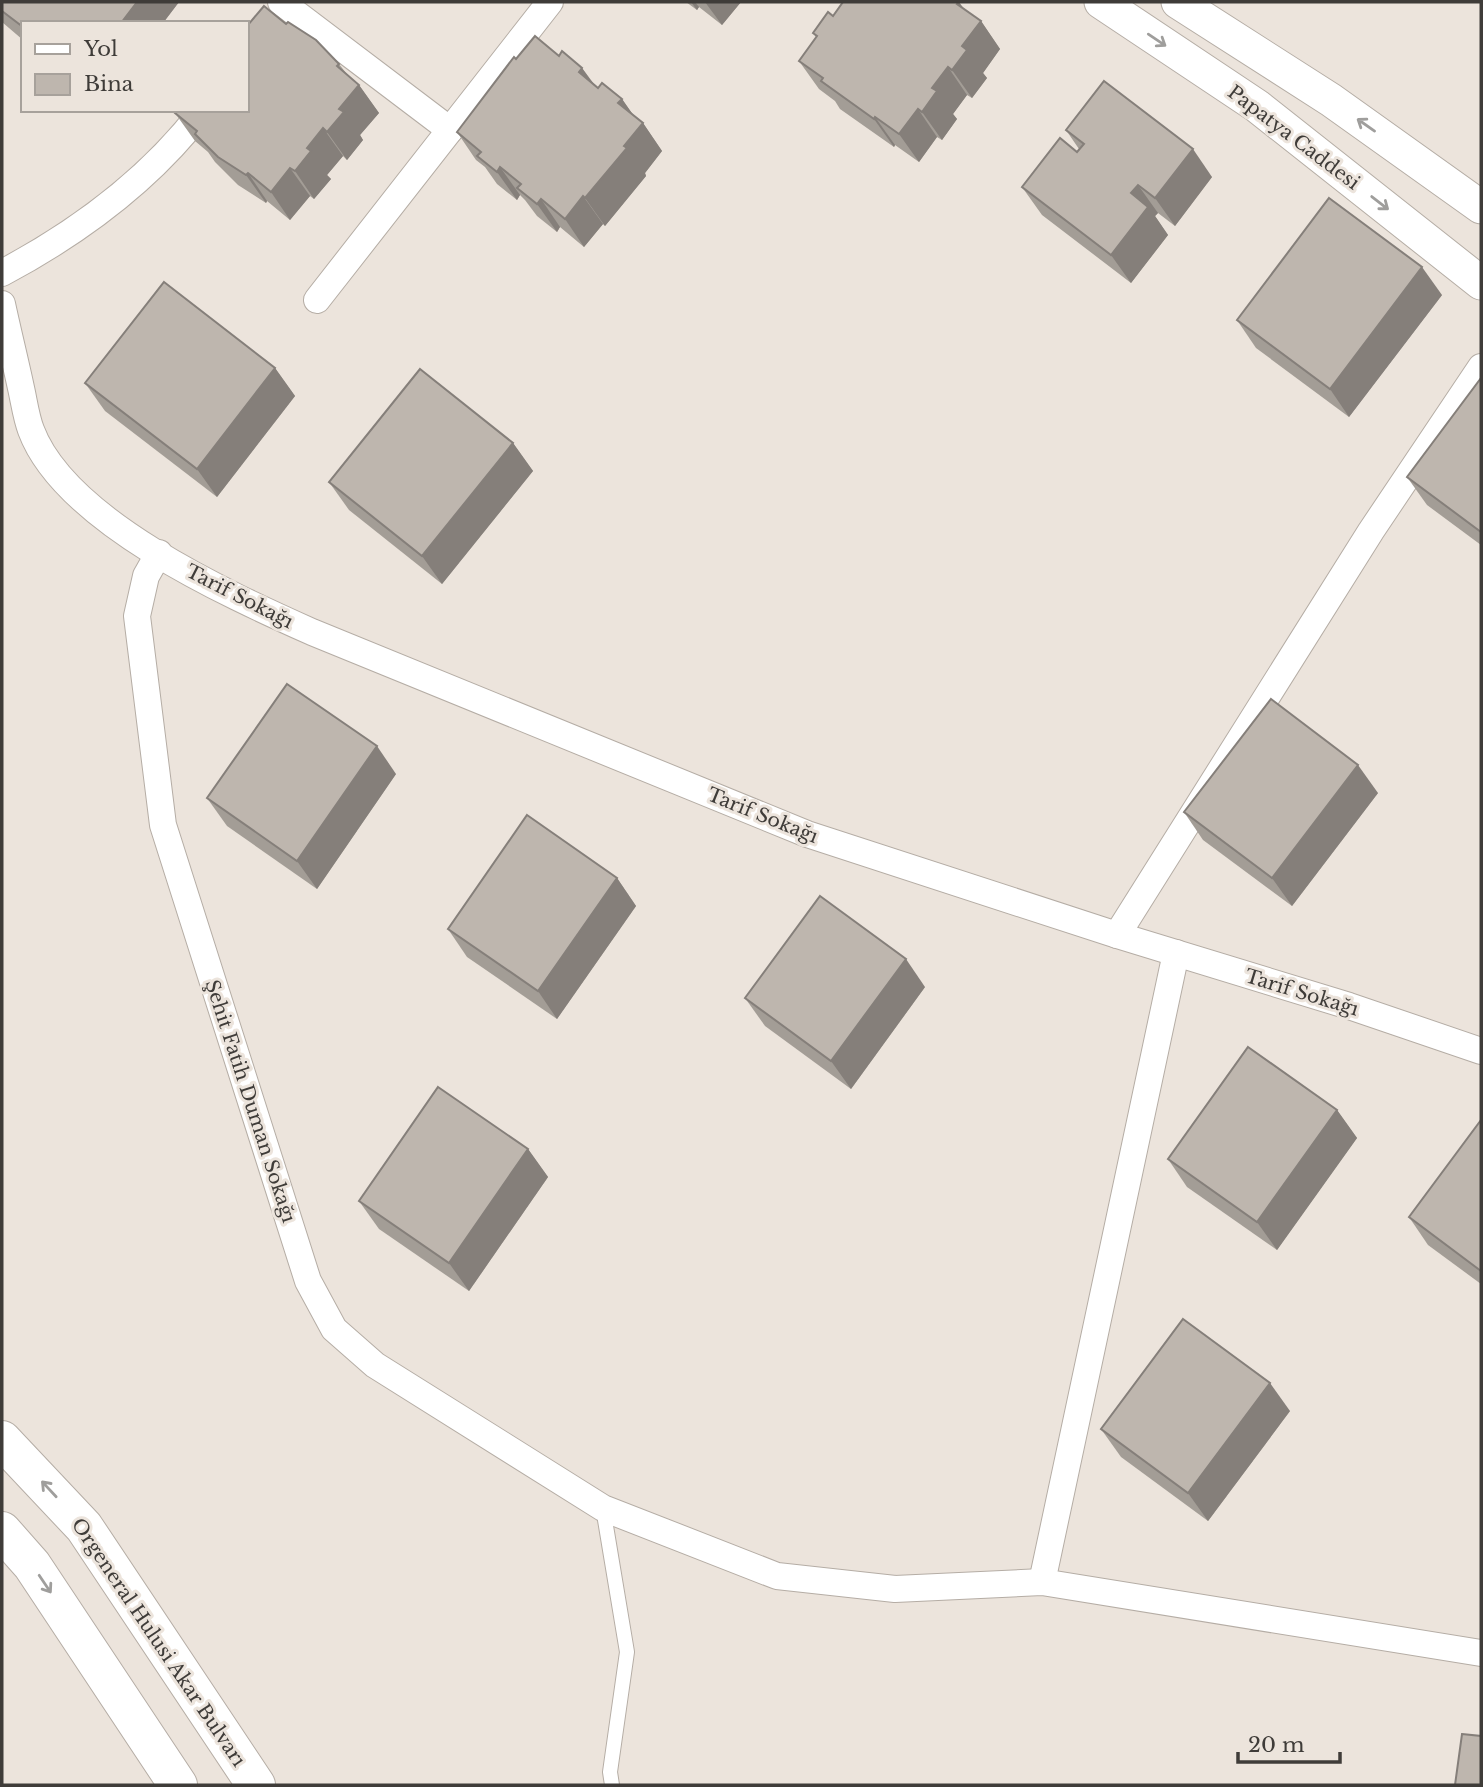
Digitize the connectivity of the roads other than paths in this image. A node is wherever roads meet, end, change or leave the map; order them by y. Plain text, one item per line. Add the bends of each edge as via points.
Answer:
1 (550, 2) edge
2 (1101, 2) edge
3 (1178, 2) edge
4 (276, 8) edge
5 (201, 112) edge
6 (450, 130) junction
7 (1481, 207) edge
8 (2, 273) edge
9 (1481, 283) edge
10 (317, 300) dead end
11 (2, 304) edge
12 (1481, 367) edge
13 (159, 553) junction
14 (1117, 935) junction
15 (1176, 953) junction
16 (1481, 1051) edge
17 (2, 1440) edge
18 (603, 1508) junction
19 (2, 1531) edge
20 (1042, 1582) junction
21 (1481, 1653) edge
22 (178, 1785) edge
23 (256, 1785) edge
24 (612, 1785) edge

1 - 6 street
2 -> 9 street, Papatya Caddesi via 1257,106
7 -> 3 street via 1331,100
4 - 6 street
5 - 8 street via 155,165 116,200 78,229
6 - 10 street
11 - 13 street, Tarif Sokağı via 31,429 45,456 79,498
12 - 14 street via 1371,531
13 - 14 street, Tarif Sokağı via 312,632 807,834
13 - 18 street, Şehit Fatih Duman Sokağı via 146,576 137,616 163,825 308,1281 334,1329 375,1365
14 - 15 street, Tarif Sokağı
15 - 16 street, Tarif Sokağı
15 - 20 street
23 -> 17 main road, Orgeneral Hulusi Akar Bulvarı via 84,1527
18 - 20 street, Şehit Fatih Duman Sokağı via 777,1576 895,1589
18 - 24 lane via 627,1653
19 -> 22 main road via 32,1565
20 - 21 street, Şehit Fatih Duman Sokağı

